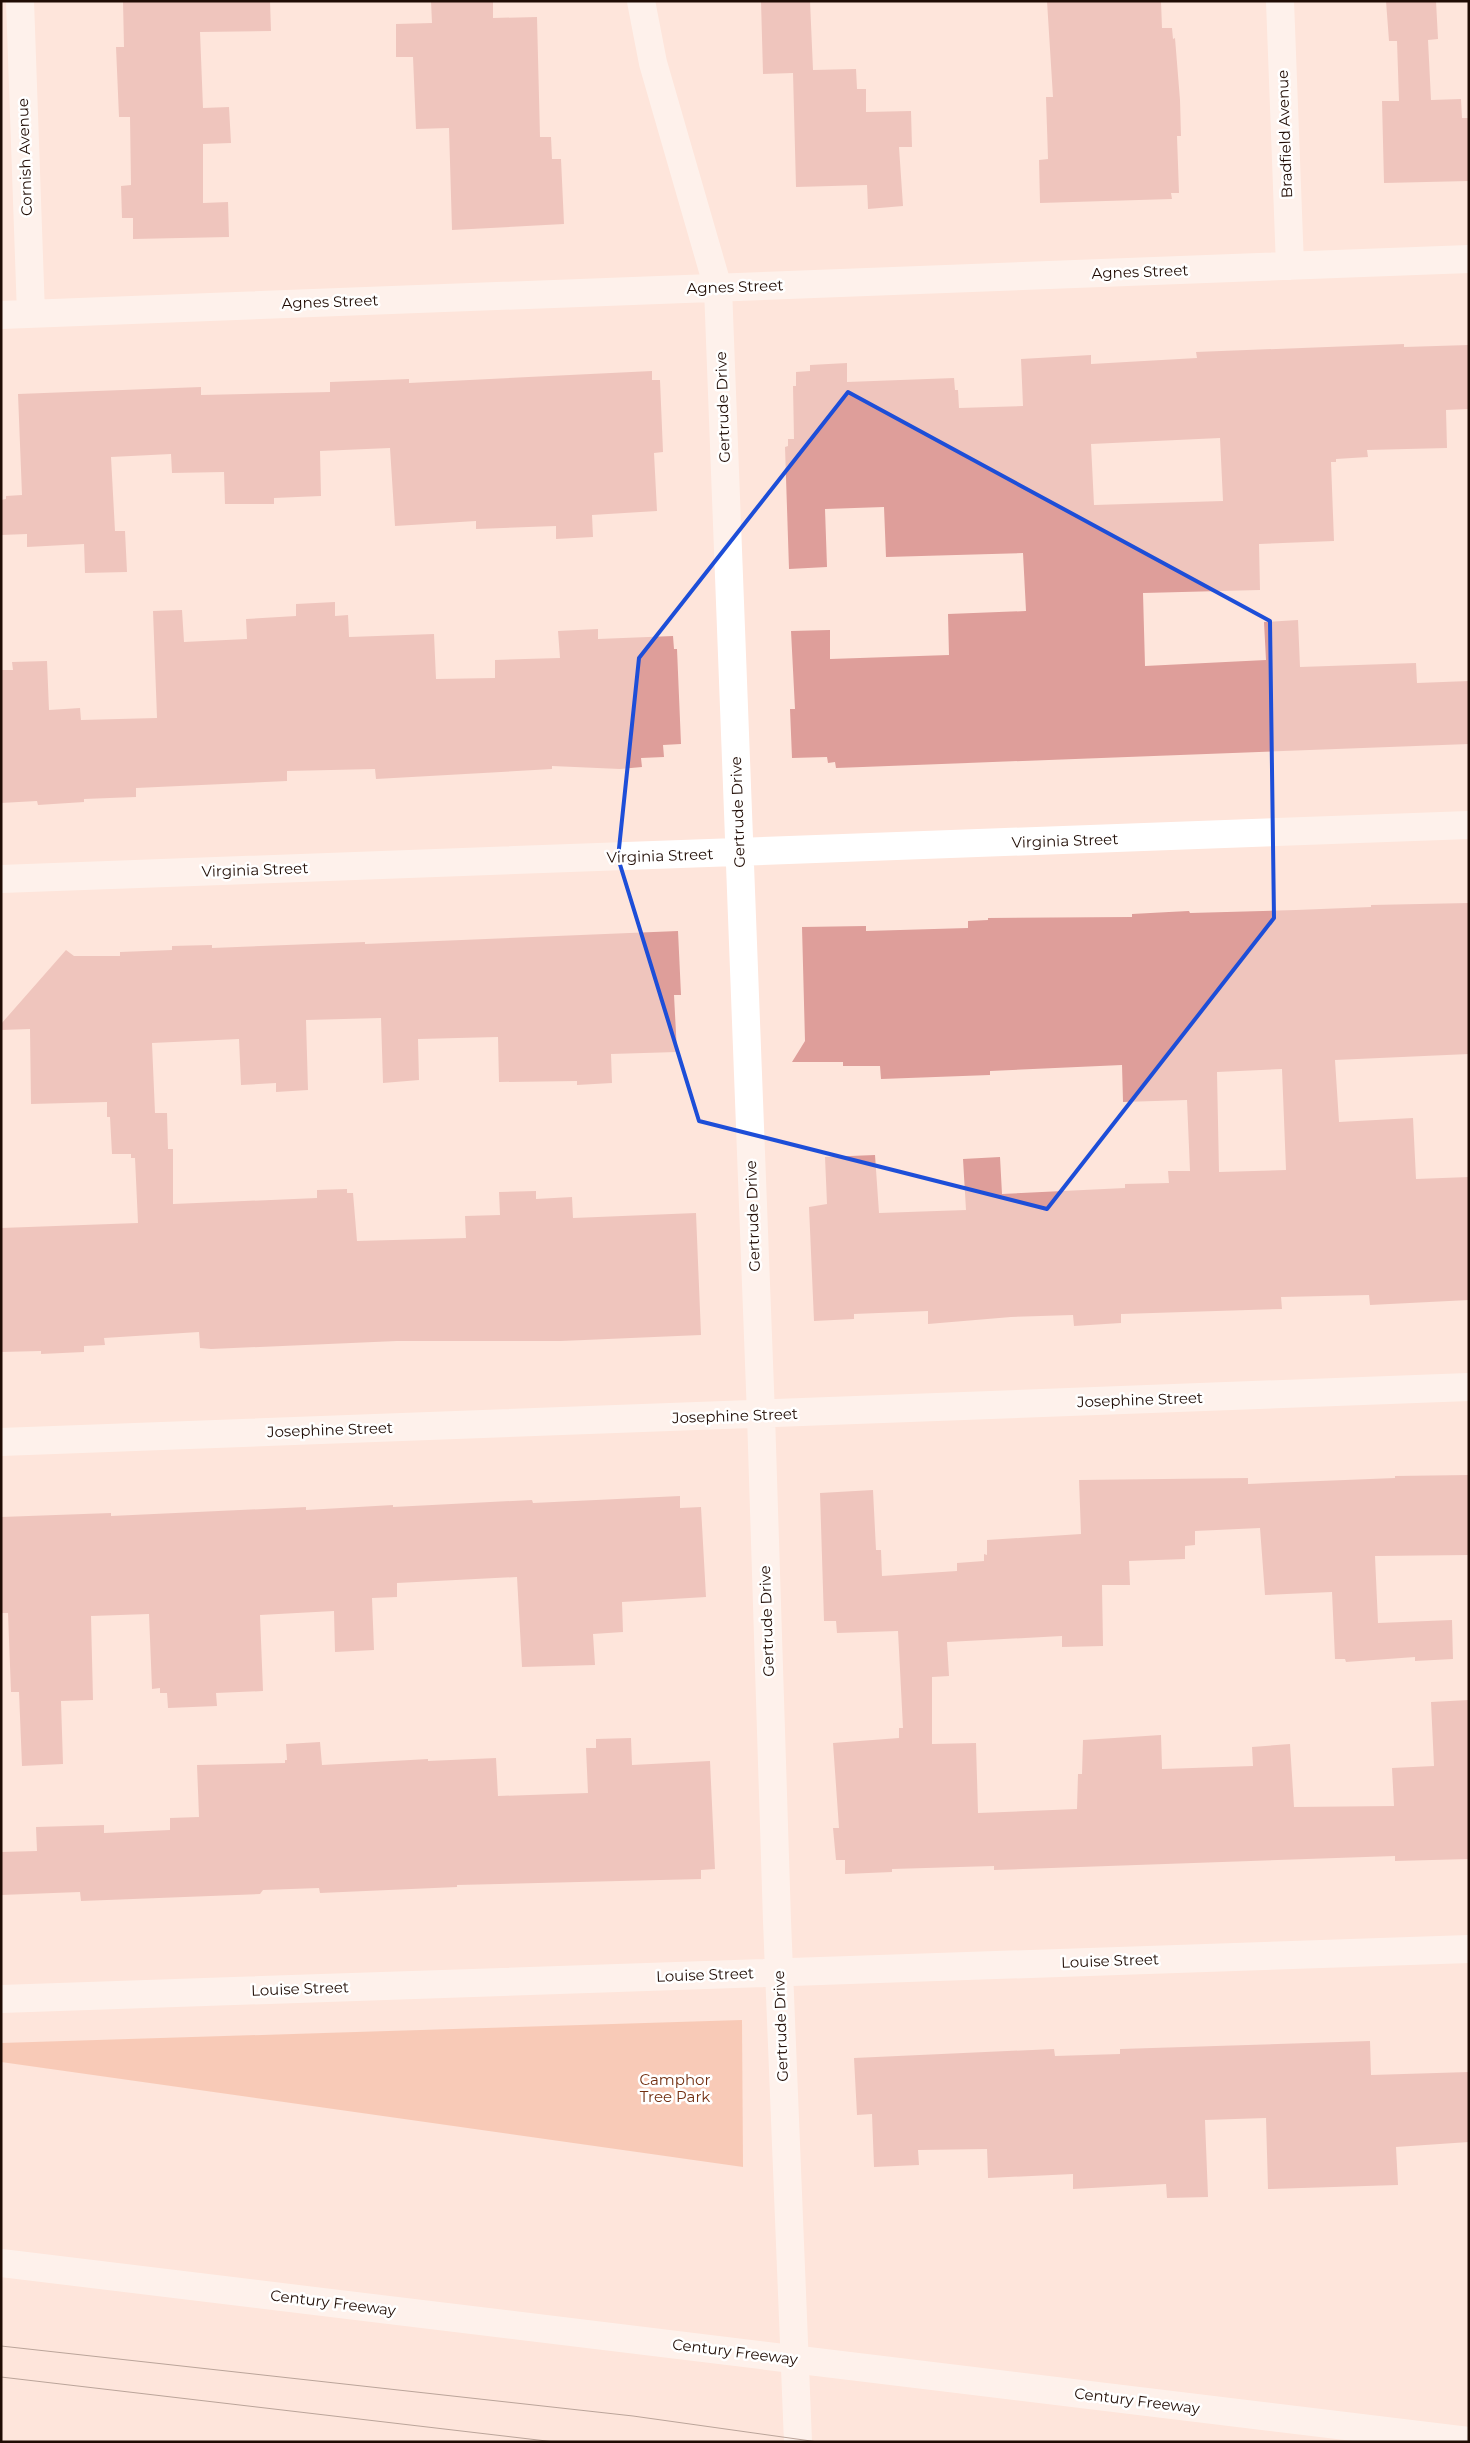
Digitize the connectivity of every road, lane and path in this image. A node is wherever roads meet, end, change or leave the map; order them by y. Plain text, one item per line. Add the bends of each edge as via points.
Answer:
1 (20, 1) edge
2 (641, 1) edge
3 (1280, 1) edge
4 (1469, 259) edge
5 (1290, 266) junction
6 (718, 288) junction
7 (31, 314) junction
8 (1, 315) edge
9 (1469, 825) edge
10 (739, 854) junction
11 (1, 879) edge
12 (1469, 1387) edge
13 (761, 1415) junction
14 (1, 1442) edge
15 (1469, 1949) edge
16 (779, 1973) junction
17 (1, 1999) edge
18 (1, 2263) edge
19 (1469, 2441) edge
20 (798, 2442) edge

1 - 7 main road, Cornish Avenue
2 - 6 main road, Gertrude Drive via 653,62
3 - 5 main road, Bradfield Avenue
4 - 5 main road, Agnes Street
5 - 6 main road, Agnes Street
6 - 7 main road, Agnes Street
6 - 10 main road, Gertrude Drive
7 - 8 main road, Agnes Street
9 - 10 main road, Virginia Street
10 - 11 main road, Virginia Street
10 - 13 main road, Gertrude Drive
12 - 13 main road, Josephine Street
13 - 14 main road, Josephine Street
13 - 16 main road, Gertrude Drive
15 - 16 main road, Louise Street
16 - 17 main road, Louise Street
16 - 20 main road, Gertrude Drive
18 - 19 main road, Century Freeway

